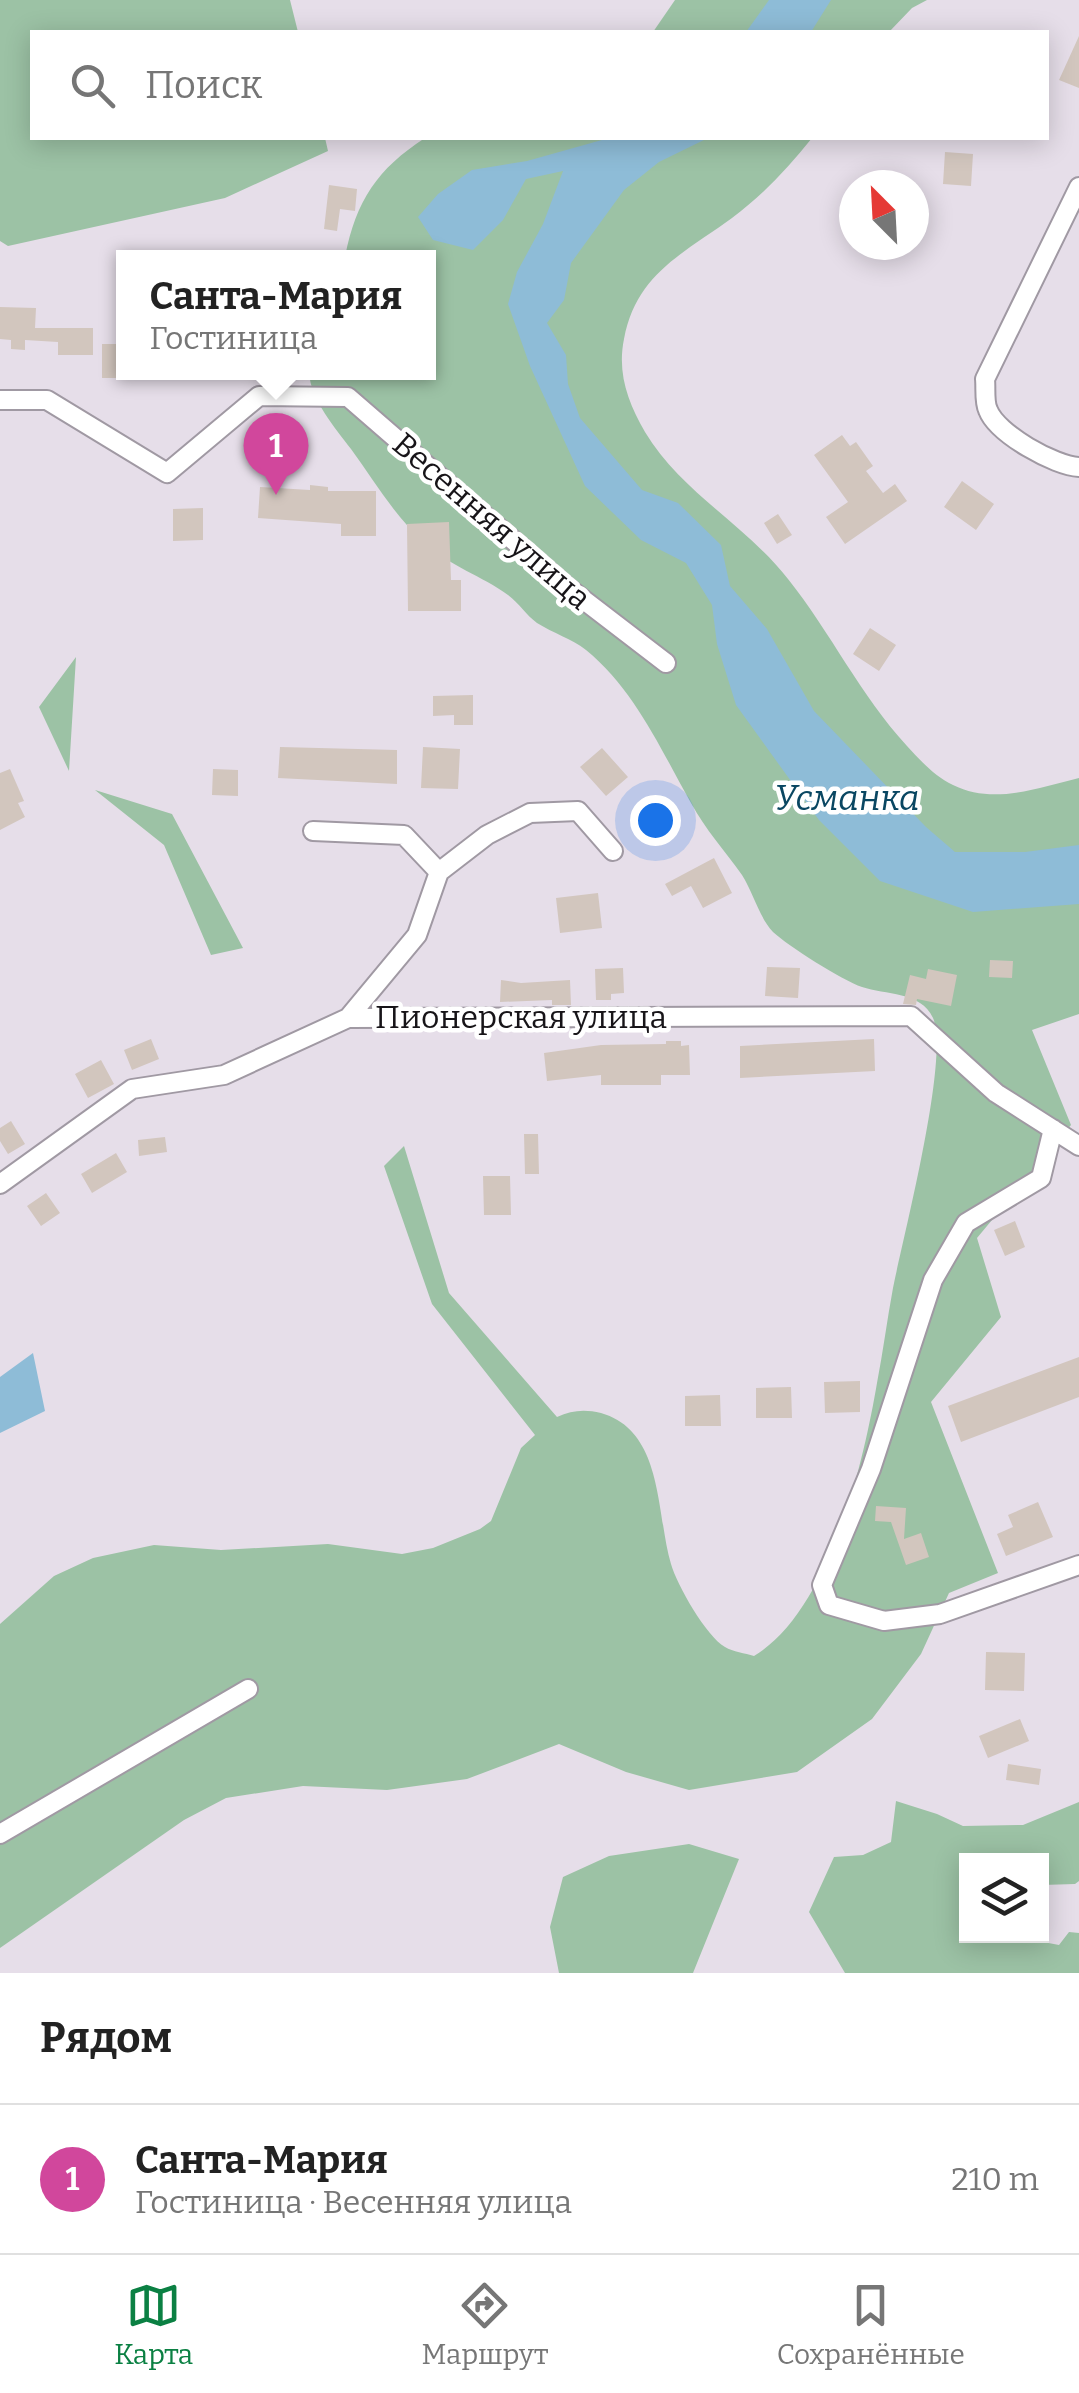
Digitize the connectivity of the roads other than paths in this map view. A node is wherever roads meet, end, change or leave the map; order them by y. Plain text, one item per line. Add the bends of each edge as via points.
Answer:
1 (1079, 186) edge
2 (0, 400) edge
3 (1079, 467) edge
4 (666, 663) dead end
5 (314, 831) dead end
6 (613, 851) dead end
7 (439, 872) junction
8 (348, 1018) junction
9 (1052, 1129) junction
10 (1079, 1146) edge
11 (0, 1184) edge
12 (1079, 1565) edge
13 (248, 1689) dead end
14 (0, 1834) edge

1 - 3 street via 985,378 988,411 1010,435
2 - 4 street, Весенняя улица via 47,400 166,473 259,396 348,397 567,587
5 - 7 street via 404,836
6 - 7 street via 578,812 530,813
7 - 8 street via 417,936
8 - 9 street, Пионерская улица via 911,1016 996,1092
8 - 11 street, Пионерская улица via 224,1075 132,1089
9 - 10 street, Пионерская улица
9 - 12 street via 1041,1178 966,1223 934,1280 872,1469 822,1585 829,1605 884,1621 940,1614
13 - 14 street

